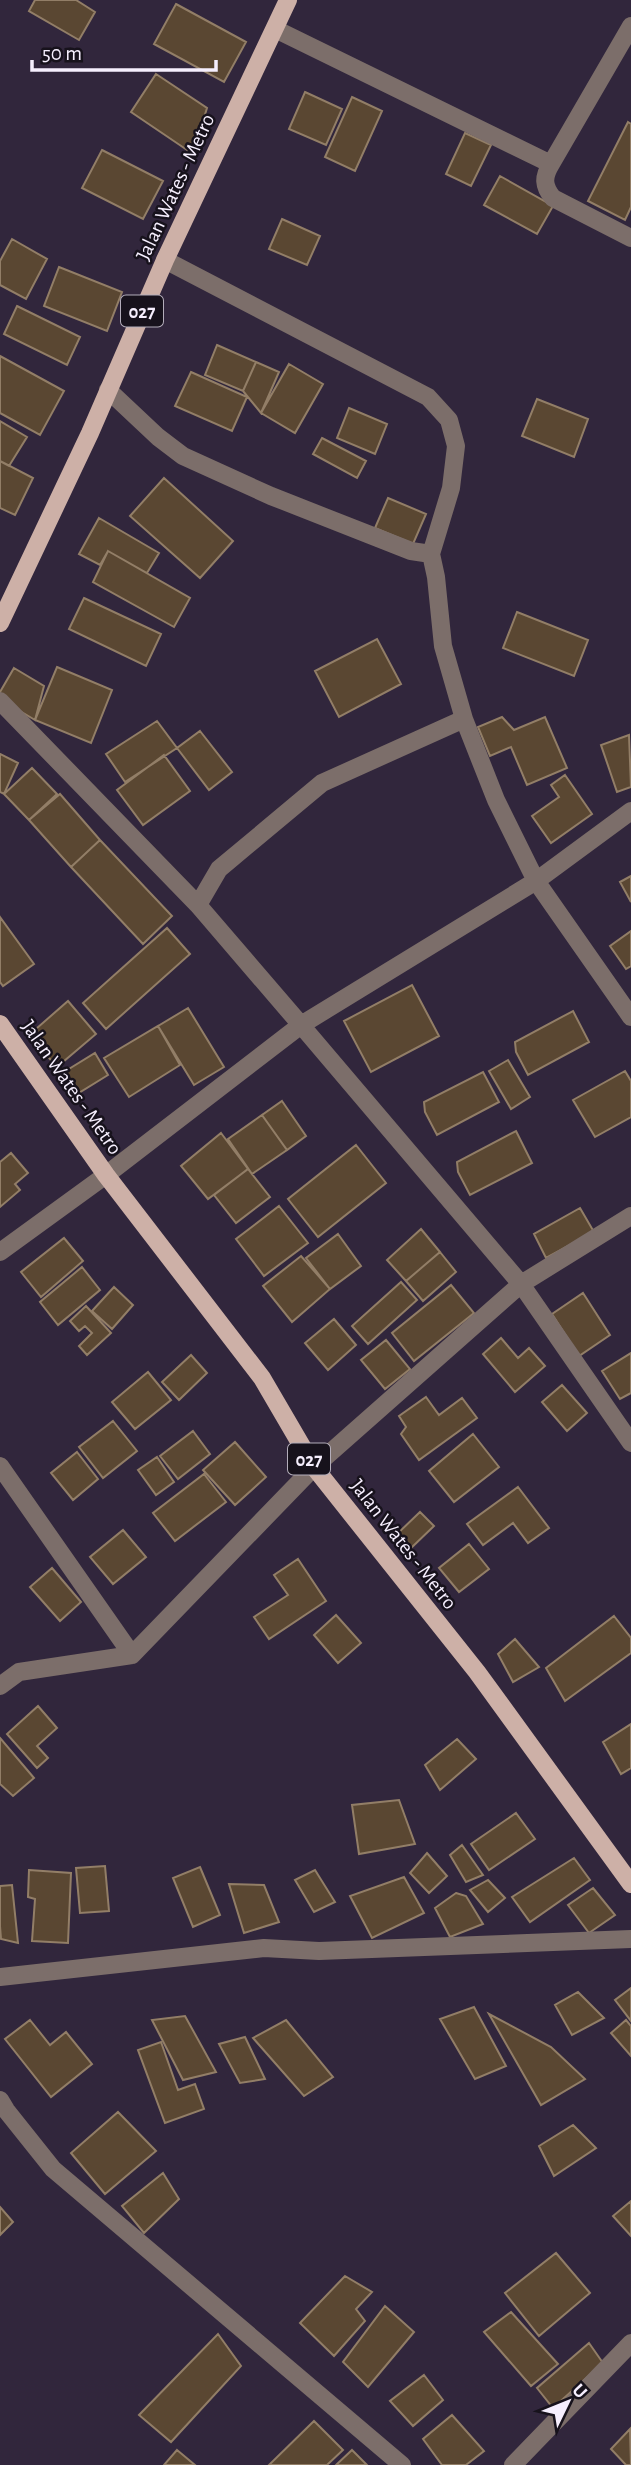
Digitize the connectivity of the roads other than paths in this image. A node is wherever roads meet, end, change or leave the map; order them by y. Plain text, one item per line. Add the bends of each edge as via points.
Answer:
1 (288, 0) edge
2 (631, 26) edge
3 (275, 29) junction
4 (551, 164) junction
5 (631, 238) edge
6 (164, 260) junction
7 (108, 390) junction
8 (431, 554) junction
9 (0, 624) edge
10 (0, 702) edge
11 (464, 719) junction
12 (631, 811) edge
13 (536, 881) junction
14 (198, 905) junction
15 (631, 1017) edge
16 (0, 1024) edge
17 (301, 1025) junction
18 (106, 1175) junction
19 (631, 1216) edge
20 (0, 1252) edge
21 (521, 1284) junction
22 (631, 1443) edge
23 (0, 1466) edge
24 (314, 1467) junction
25 (131, 1655) junction
26 (0, 1686) edge
27 (631, 1884) edge
28 (631, 1939) edge
29 (0, 1977) edge
30 (2, 2109) edge
31 (631, 2343) edge
32 (402, 2465) edge
33 (513, 2465) edge

1 - 3 main road, Jalan Wates - Metro / 027
2 - 4 street
3 - 4 street
3 - 6 main road, Jalan Wates - Metro / 027
4 - 5 street via 545,189 553,198
6 - 7 main road, Jalan Wates - Metro / 027
6 - 8 street via 428,397 442,412 456,446 451,488
7 - 8 street via 183,456 271,496 411,551
7 - 9 main road, Jalan Wates - Metro / 027
8 - 11 street via 443,646
10 - 14 street
11 - 13 street via 496,800
11 - 14 street via 322,783 219,869
12 - 13 street
13 - 15 street
13 - 17 street
14 - 17 street
16 - 18 main road, Jalan Wates - Metro / 027
17 - 18 street
17 - 21 street
18 - 20 street
18 - 24 main road, Jalan Wates - Metro / 027 via 262,1378
19 - 21 street
21 - 22 street
21 - 24 street
23 - 25 street
24 - 25 street
24 - 27 main road, Jalan Wates - Metro / 027 via 477,1672
25 - 26 street via 19,1672
28 - 29 street via 319,1951 264,1948
30 - 32 street via 53,2169
31 - 33 street

